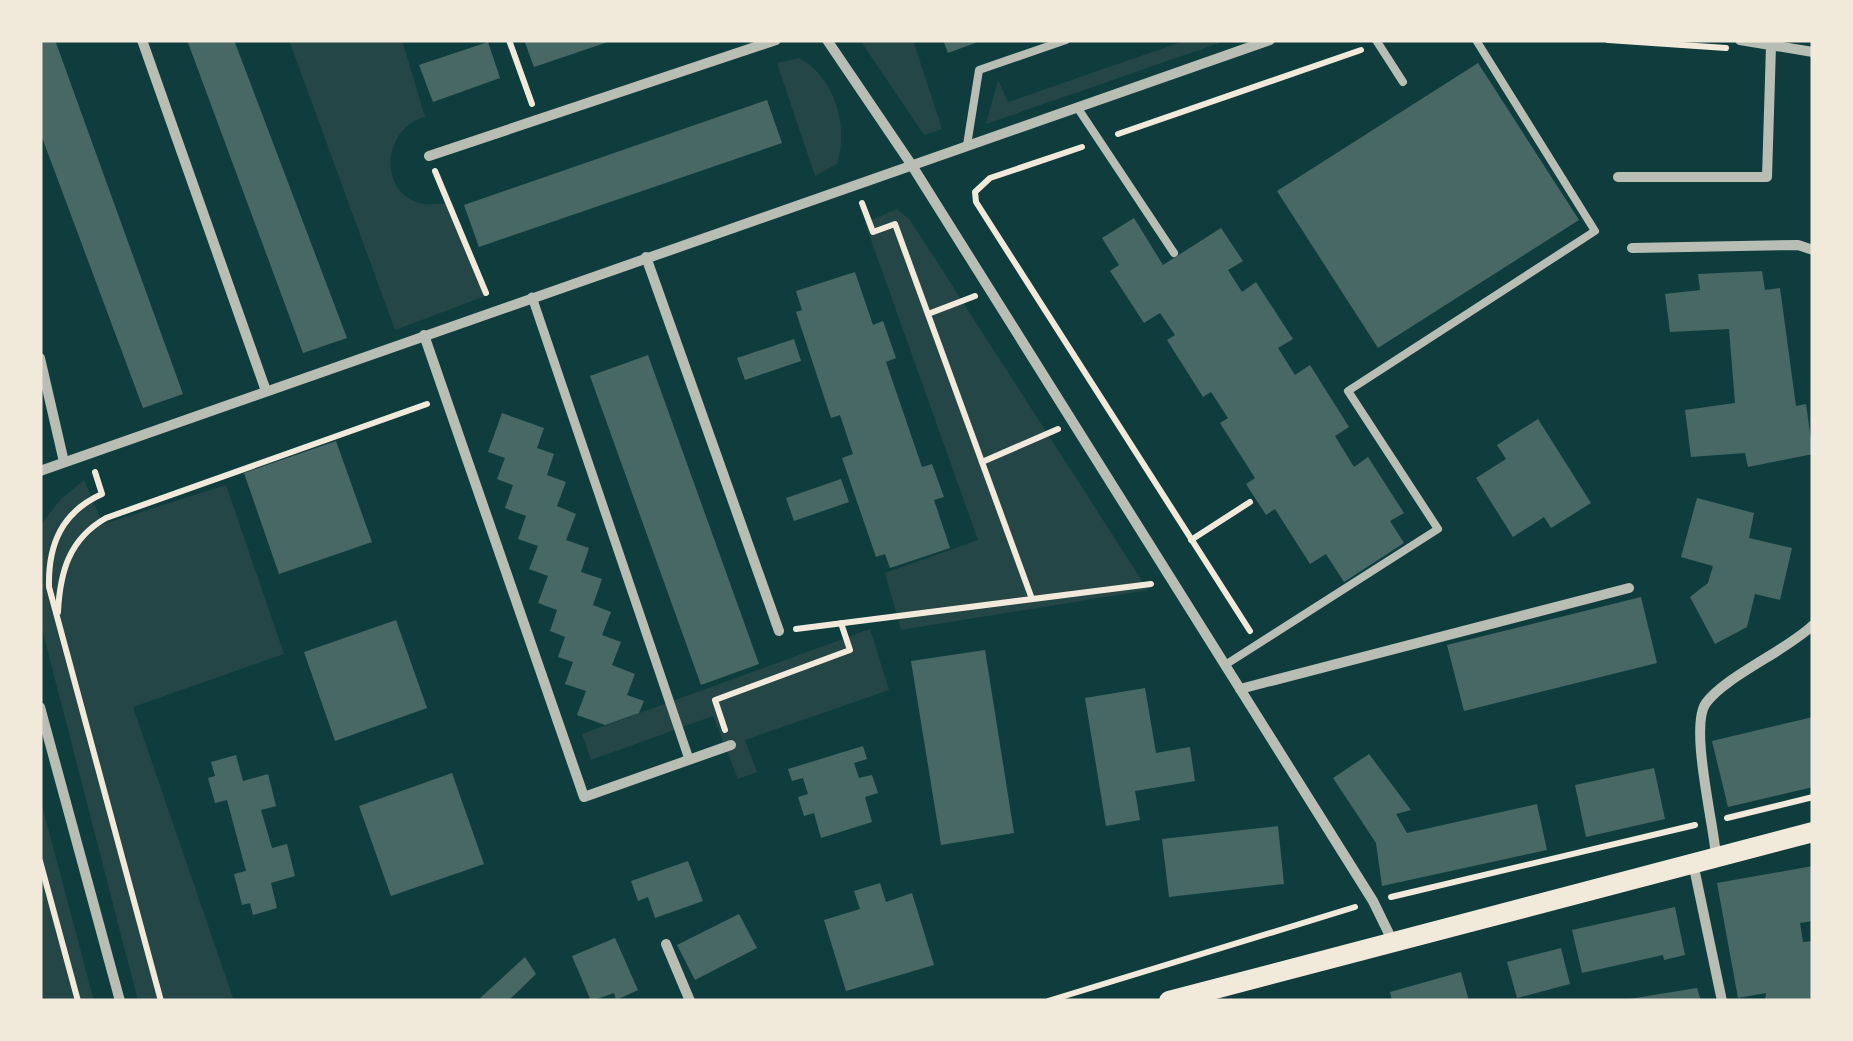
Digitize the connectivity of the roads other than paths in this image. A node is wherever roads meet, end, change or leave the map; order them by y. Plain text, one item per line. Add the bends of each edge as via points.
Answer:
1 (142, 40) edge
2 (776, 40) edge
3 (827, 40) edge
4 (1066, 40) edge
5 (1270, 40) edge
6 (1476, 40) edge
7 (1740, 40) edge
8 (1377, 42) edge
9 (1770, 46) junction
10 (1813, 52) edge
11 (1403, 82) dead end
12 (1077, 106) junction
13 (967, 144) junction
14 (428, 156) road end
15 (910, 164) junction
16 (1618, 177) dead end
17 (1632, 248) dead end
18 (1813, 250) edge
19 (1174, 253) dead end
20 (646, 257) junction
21 (532, 297) junction
22 (424, 336) junction
23 (40, 358) edge
24 (266, 392) junction
25 (64, 462) junction
26 (40, 471) edge
27 (1629, 588) dead end
28 (1813, 625) edge
29 (779, 631) road end
30 (1225, 666) junction
31 (1240, 689) junction
32 (40, 706) edge
33 (730, 745) road end
34 (689, 759) junction
35 (1813, 832) edge
36 (1716, 856) junction
37 (1693, 862) junction
38 (1392, 940) junction
39 (666, 944) dead end
40 (120, 1001) edge
41 (690, 1001) edge
42 (1169, 1001) edge
43 (1722, 1001) edge

1 - 24 street
2 - 14 street
3 - 15 street
4 - 13 lane via 979,70
5 - 12 street
6 - 30 lane via 1595,232 1348,391 1438,529
7 - 9 street
8 - 11 lane
9 - 10 street
9 - 16 street via 1767,177
12 - 13 street
12 - 19 lane
13 - 15 street
15 - 20 street
15 - 30 street
17 - 18 street
20 - 21 street
20 - 29 street
21 - 22 street
21 - 34 street
22 - 24 street
22 - 34 street via 584,797
23 - 25 street
24 - 25 street
25 - 26 street
27 - 31 street
28 - 36 street via 1706,702 1701,746
30 - 31 street
31 - 38 street
32 - 40 street
33 - 34 street
35 - 36 main road
36 - 37 main road
37 - 38 main road
37 - 43 street
38 - 42 main road
39 - 41 street

